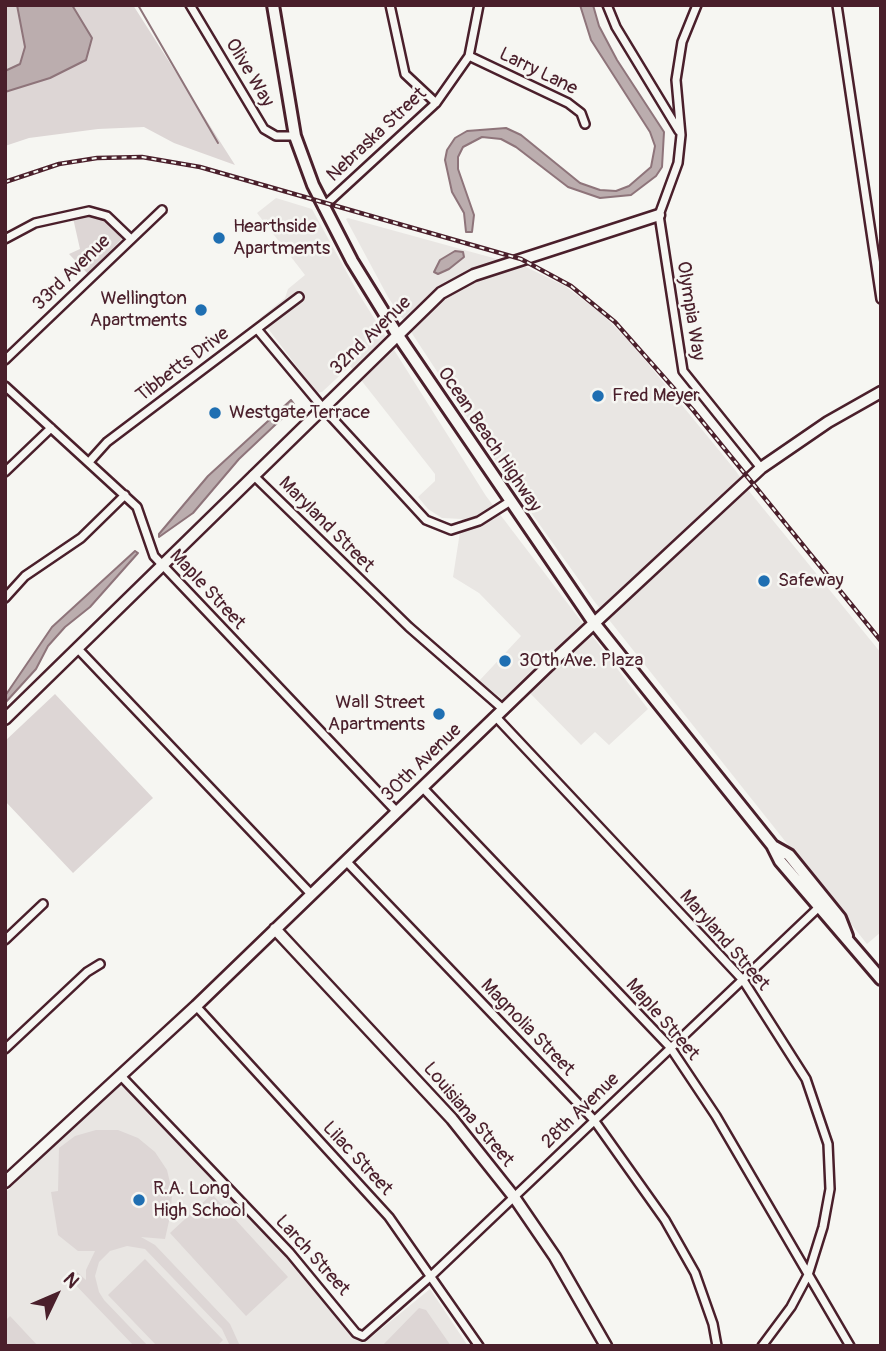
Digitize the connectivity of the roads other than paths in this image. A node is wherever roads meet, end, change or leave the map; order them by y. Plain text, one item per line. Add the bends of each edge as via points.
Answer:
1 (190, 5) edge
2 (273, 5) edge
3 (390, 5) edge
4 (479, 5) edge
5 (607, 5) edge
6 (697, 5) edge
7 (837, 5) edge
8 (469, 56) junction
9 (436, 103) junction
10 (585, 124) dead end
11 (681, 135) junction
12 (295, 136) junction
13 (322, 207) junction
14 (162, 210) dead end
15 (659, 215) junction
16 (5, 239) edge
17 (131, 239) junction
18 (299, 297) dead end
19 (881, 299) edge
20 (257, 329) junction
21 (397, 334) junction
22 (5, 360) edge
23 (5, 386) edge
24 (881, 391) edge
25 (323, 408) junction
26 (51, 428) junction
27 (89, 462) junction
28 (761, 468) junction
29 (5, 472) edge
30 (253, 475) junction
31 (125, 495) junction
32 (509, 502) junction
33 (163, 566) junction
34 (5, 598) edge
35 (594, 623) junction
36 (79, 650) junction
37 (499, 713) junction
38 (5, 719) edge
39 (422, 787) junction
40 (397, 812) junction
41 (772, 845) junction
42 (346, 861) junction
43 (311, 894) junction
44 (43, 904) dead end
45 (818, 908) junction
46 (275, 929) junction
47 (846, 936) junction
48 (5, 940) edge
49 (100, 964) dead end
50 (881, 979) edge
51 (743, 980) junction
52 (196, 1006) junction
53 (5, 1035) edge
54 (8, 1046) edge
55 (670, 1047) junction
56 (120, 1075) junction
57 (594, 1121) junction
58 (5, 1182) edge
59 (514, 1197) junction
60 (808, 1275) junction
61 (431, 1276) junction
62 (363, 1336) joint
63 (479, 1346) edge
64 (606, 1346) edge
65 (717, 1346) edge
66 (762, 1346) edge
67 (850, 1346) edge

1 - 12 street, Olive Way via 264,129 276,136
2 - 12 main road, Ocean Beach Highway
3 - 9 street via 405,74
4 - 8 street, Nebraska Street
5 - 11 street
6 - 11 street via 682,42 677,80
7 - 19 street
8 - 9 street, Nebraska Street
8 - 10 street, Larry Lane via 568,103 581,113
9 - 13 street, Nebraska Street
11 - 15 street via 678,163
12 - 13 main road, Ocean Beach Highway
13 - 21 main road, Ocean Beach Highway
14 - 17 street, 33rd Avenue
15 - 21 street, 32nd Avenue via 474,275 441,293
15 - 28 street, Olympia Way via 683,371
16 - 17 street via 35,223 89,211 107,216
17 - 22 street, 33rd Avenue
18 - 20 street, Tibbetts Drive
20 - 25 street
20 - 27 street, Tibbetts Drive via 107,442
21 - 25 street, 32nd Avenue
21 - 32 main road, Ocean Beach Highway
23 - 26 street, Maple Street
24 - 28 street, 30th Avenue
25 - 30 street, 32nd Avenue
25 - 32 street via 426,520 451,530 479,522
26 - 27 street, Maple Street
26 - 29 street
27 - 31 street, Maple Street
28 - 35 street, 30th Avenue
30 - 33 street, 32nd Avenue
30 - 37 street, Maryland Street
31 - 33 street, Maple Street via 137,507 150,548
31 - 34 street via 80,538 25,576
32 - 35 main road, Ocean Beach Highway
33 - 36 street, 32nd Avenue
33 - 40 street, Maple Street
35 - 37 street, 30th Avenue
35 - 41 main road, Ocean Beach Highway
36 - 38 street, 32nd Avenue
36 - 43 street
37 - 39 street, 30th Avenue
37 - 51 street, Maryland Street
39 - 40 street, 30th Avenue
39 - 55 street, Maple Street
40 - 42 street, 30th Avenue
41 - 45 main road, Ocean Beach Highway
41 - 47 main road, Ocean Beach Highway via 789,855 840,918
42 - 43 street, 30th Avenue
42 - 57 street, Magnolia Street
43 - 46 street, 30th Avenue
44 - 48 street
45 - 47 main road, Ocean Beach Highway
45 - 51 street, 28th Avenue
46 - 52 street, 30th Avenue
46 - 59 street, Louisiana Street via 452,1119
47 - 50 main road, Ocean Beach Highway
49 - 54 street
51 - 55 street, 28th Avenue
51 - 60 street, Maryland Street via 806,1079 828,1144 830,1189
52 - 56 street, 30th Avenue
52 - 61 street, Lilac Street via 389,1217
53 - 54 street
55 - 57 street, 28th Avenue
55 - 60 street, Maple Street via 716,1116
56 - 58 street, 30th Avenue
56 - 62 street, Larch Street
57 - 59 street, 28th Avenue
57 - 65 street, Magnolia Street via 665,1220 695,1273
59 - 61 street, 28th Avenue
59 - 64 street, Louisiana Street
60 - 66 street, Maryland Street
60 - 67 street, Maple Street
61 - 62 street, 28th Avenue
61 - 63 street, Lilac Street

